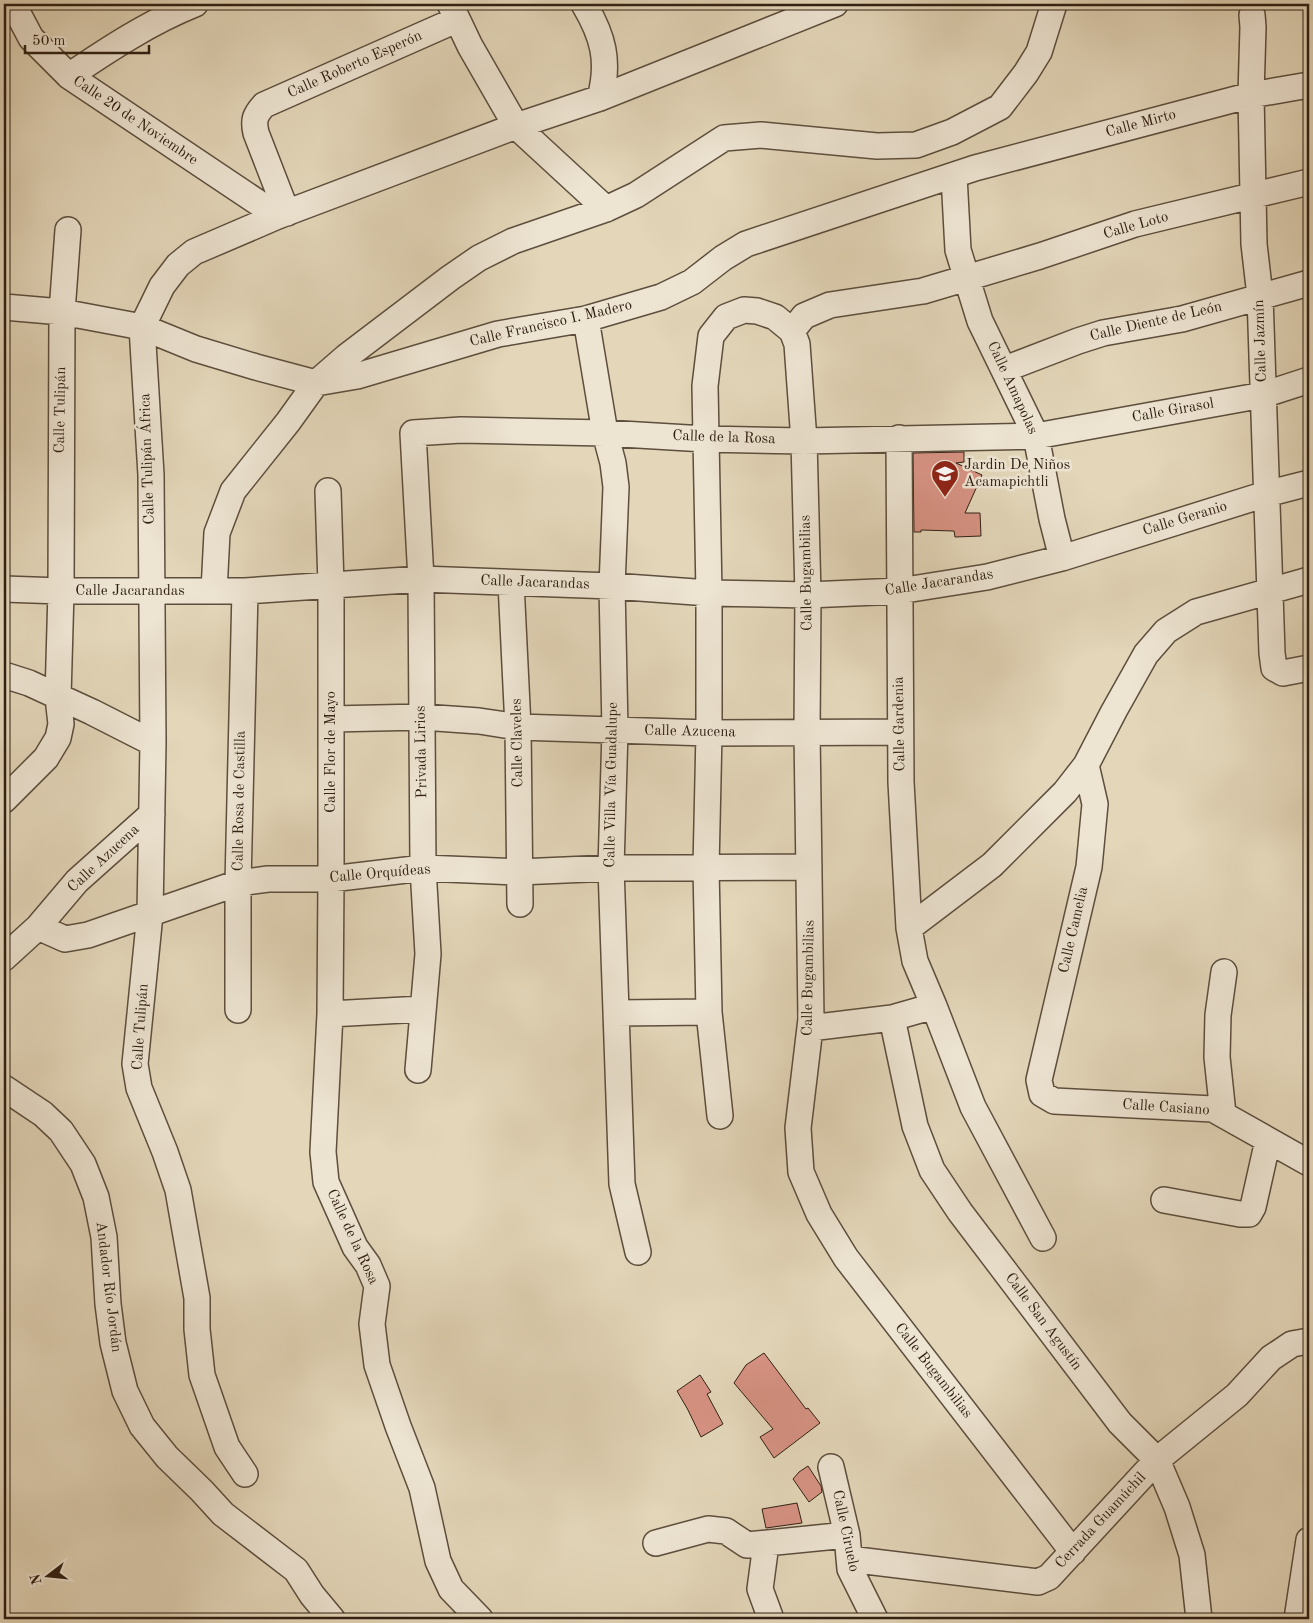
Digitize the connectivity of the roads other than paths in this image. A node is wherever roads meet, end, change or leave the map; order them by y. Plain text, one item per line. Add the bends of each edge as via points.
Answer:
1 (13, 4) edge
2 (195, 4) edge
3 (584, 4) edge
4 (836, 4) edge
5 (1054, 4) edge
6 (453, 12) edge
7 (1252, 15) dead end
8 (68, 76) junction
9 (1309, 85) edge
10 (1251, 95) junction
11 (600, 98) junction
12 (516, 126) junction
13 (964, 172) junction
14 (1309, 182) edge
15 (1253, 195) junction
16 (606, 209) junction
17 (282, 215) junction
18 (68, 230) dead end
19 (965, 277) junction
20 (1309, 283) edge
21 (1260, 296) junction
22 (4, 307) edge
23 (62, 312) junction
24 (586, 319) junction
25 (142, 327) junction
26 (794, 338) junction
27 (1005, 370) junction
28 (1309, 380) edge
29 (316, 383) junction
30 (1263, 395) junction
31 (413, 433) joint
32 (605, 433) junction
33 (1036, 436) junction
34 (899, 438) junction
35 (705, 439) junction
36 (804, 441) junction
37 (1309, 483) edge
38 (328, 491) dead end
39 (1266, 494) junction
40 (1062, 558) junction
41 (421, 579) junction
42 (1309, 580) edge
43 (511, 582) junction
44 (331, 585) junction
45 (612, 586) junction
46 (4, 589) edge
47 (61, 591) junction
48 (152, 591) junction
49 (214, 591) junction
50 (245, 591) junction
51 (899, 591) junction
52 (1270, 592) junction
53 (709, 593) junction
54 (808, 595) junction
55 (1309, 668) edge
56 (4, 675) edge
57 (58, 698) junction
58 (422, 717) junction
59 (331, 719) junction
60 (518, 727) junction
61 (615, 730) junction
62 (807, 732) junction
63 (900, 732) junction
64 (709, 733) junction
65 (153, 743) junction
66 (1086, 764) junction
67 (4, 800) edge
68 (152, 814) junction
69 (423, 868) junction
70 (611, 868) junction
71 (706, 868) junction
72 (808, 868) junction
73 (518, 872) junction
74 (331, 879) junction
75 (238, 883) junction
76 (520, 904) dead end
77 (150, 914) junction
78 (38, 927) junction
79 (910, 928) junction
80 (4, 958) edge
81 (1224, 972) dead end
82 (934, 1006) junction
83 (422, 1009) junction
84 (238, 1010) dead end
85 (708, 1012) junction
86 (616, 1013) junction
87 (330, 1014) junction
88 (892, 1018) junction
89 (810, 1028) junction
90 (418, 1070) dead end
91 (4, 1088) edge
92 (1042, 1094) joint
93 (1223, 1114) junction
94 (720, 1116) dead end
95 (1268, 1140) junction
96 (1309, 1163) edge
97 (1164, 1200) dead end
98 (1043, 1238) dead end
99 (638, 1252) dead end
100 (1309, 1341) edge
101 (1157, 1460) junction
102 (831, 1467) dead end
103 (245, 1474) dead end
104 (1309, 1540) edge
105 (656, 1543) dead end
106 (766, 1544) junction
107 (848, 1547) junction
108 (1073, 1552) junction
109 (332, 1619) edge
110 (480, 1619) edge
111 (771, 1619) edge
112 (875, 1619) edge
113 (1199, 1619) edge
114 (1297, 1619) edge

1 - 8 street, Calle 20 de Noviembre via 31,38
2 - 8 street via 117,44
3 - 11 street via 596,25 606,61
4 - 11 street
5 - 16 street via 1039,52 1000,107 952,132 916,145 877,146 761,135 724,138 636,195
6 - 12 street
6 - 17 street, Calle Roberto Esperón via 264,105 256,114 256,133
7 - 10 street, Calle Jazmín
8 - 17 street, Calle 20 de Noviembre
9 - 10 street, Calle Mirto
10 - 13 street, Calle Mirto
10 - 15 street, Calle Jazmín
11 - 12 street
12 - 16 street
12 - 17 street
13 - 19 street, Calle Amapolas via 958,250
13 - 24 street, Calle Francisco I. Madero via 746,244 692,282 661,297
14 - 15 street, Calle Loto
15 - 19 street, Calle Loto via 1135,224
15 - 21 street, Calle Jazmín
16 - 29 street via 513,241 479,258 390,323
17 - 25 street via 194,252 178,265 162,286
18 - 23 street, Calle Tulipán
19 - 26 street via 923,291 830,305 804,316
19 - 27 street, Calle Amapolas via 980,320
20 - 21 street, Calle Diente de León
21 - 27 street, Calle Diente de León via 1182,319 1103,333
21 - 30 street, Calle Jazmín
22 - 23 street, Calle Francisco I. Madero
23 - 25 street, Calle Francisco I. Madero
23 - 47 street, Calle Tulipán
24 - 29 street, Calle Francisco I. Madero via 498,334 357,376
24 - 32 street, Calle Villa Vía Guadalupe
25 - 29 street, Calle Francisco I. Madero via 196,349
25 - 48 street, Calle Tulipán África
26 - 35 street via 775,317 756,311 744,310 726,317 710,336 705,386
26 - 36 street, Calle Bugambilias
27 - 33 street, Calle Amapolas
28 - 30 street, Calle Girasol
29 - 49 street via 233,491 218,533
30 - 33 street, Calle Girasol
30 - 39 street, Calle Jazmín
31 - 32 street, Calle de la Rosa via 461,430
31 - 41 street, Privada Lirios
32 - 35 street, Calle de la Rosa
32 - 45 street, Calle Villa Vía Guadalupe via 616,487
33 - 34 street, Calle de la Rosa
33 - 40 street, Calle Amapolas
34 - 36 street, Calle de la Rosa
34 - 51 street, Calle Gardenia
35 - 36 street, Calle de la Rosa
35 - 53 street
36 - 54 street, Calle Bugambilias
37 - 39 street, Calle Geranio
38 - 44 street, Calle Flor de Mayo
39 - 40 street, Calle Geranio
39 - 52 street, Calle Jazmín
40 - 51 street, Calle Jacarandas via 987,577
41 - 43 street, Calle Jacarandas
41 - 44 street, Calle Jacarandas
41 - 58 street, Privada Lirios
42 - 52 street
43 - 45 street, Calle Jacarandas
43 - 60 street, Calle Claveles
44 - 50 street, Calle Jacarandas
44 - 59 street, Calle Flor de Mayo
45 - 53 street, Calle Jacarandas
45 - 61 street, Calle Villa Vía Guadalupe
46 - 47 street, Calle Jacarandas
47 - 48 street, Calle Jacarandas
47 - 57 street, Calle Tulipán
48 - 49 street, Calle Jacarandas
48 - 65 street, Calle Tulipán
49 - 50 street, Calle Jacarandas
50 - 75 street, Calle Rosa de Castilla
51 - 54 street, Calle Jacarandas
51 - 63 street, Calle Gardenia
52 - 55 street, Calle Jazmín via 1274,668 1283,673
52 - 66 street via 1196,612 1166,631 1146,654
53 - 54 street, Calle Jacarandas
53 - 64 street
54 - 62 street, Calle Bugambilias
56 - 57 street
57 - 65 street
57 - 67 street, Calle Tulipán via 58,738 46,758
58 - 59 street, Calle Azucena
58 - 60 street, Calle Azucena
58 - 69 street, Privada Lirios
59 - 74 street, Calle Flor de Mayo
60 - 61 street, Calle Azucena
60 - 73 street, Calle Claveles
61 - 64 street, Calle Azucena
61 - 70 street, Calle Villa Vía Guadalupe
62 - 63 street, Calle Azucena
62 - 64 street, Calle Azucena
62 - 72 street, Calle Bugambilias
63 - 79 street, Calle Gardenia
64 - 71 street
65 - 68 street, Calle Tulipán
66 - 79 street via 1064,792 992,865
66 - 92 street, Calle Camelia via 1095,804 1089,866 1039,1080
68 - 77 street, Calle Tulipán
68 - 78 street, Calle Azucena via 77,881
69 - 73 street, Calle Orquídeas
69 - 74 street, Calle Orquídeas
69 - 83 street, Privada Lirios via 428,954
70 - 71 street, Calle Orquídeas
70 - 73 street, Calle Orquídeas
70 - 86 street, Calle Villa Vía Guadalupe
71 - 72 street, Calle Orquídeas
71 - 85 street
72 - 89 street, Calle Bugambilias
73 - 76 street, Calle Claveles
74 - 75 street, Calle Orquídeas via 268,879
74 - 87 street, Calle Flor de Mayo
75 - 77 street, Calle Orquídeas
75 - 84 street, Calle Rosa de Castilla
77 - 78 street, Calle Orquídeas via 88,935 65,939
77 - 103 street, Calle Tulipán via 135,1064 139,1088 178,1190 197,1298 202,1375 227,1447
78 - 80 street
79 - 82 street, Calle Gardenia via 915,961
81 - 93 street via 1217,1057
82 - 88 street
82 - 98 street, Calle Gardenia via 973,1107
83 - 87 street
83 - 90 street, Privada Lirios
85 - 86 street
85 - 94 street
86 - 99 street, Calle Villa Vía Guadalupe via 622,1184
87 - 110 street, Calle de la Rosa via 323,1152 326,1182 355,1247 377,1286 372,1324 378,1365 422,1488 438,1562 451,1589
88 - 89 street
88 - 101 street, Calle San Agustín via 915,1126 932,1170 965,1220 1120,1423
89 - 108 street, Calle Bugambilias via 798,1128 801,1172 819,1214 846,1258
91 - 109 street, Andador Río Jordán via 43,1114 61,1131 83,1164 96,1197 104,1237 113,1343 124,1391 142,1426 167,1457 224,1514 296,1570
92 - 93 street, Calle Casiano via 1054,1101 1213,1109
93 - 95 street, Calle Casiano
95 - 96 street, Calle Casiano
95 - 97 street via 1249,1214
100 - 101 street, Cerrada Guamúchil via 1292,1344 1271,1358 1237,1394
101 - 108 street, Cerrada Guamúchil
101 - 113 street, Calle San Agustín via 1177,1507 1192,1555
102 - 107 street, Calle Ciruelo
104 - 114 street
105 - 106 street, Cerrada Guamúchil via 708,1529 726,1531 747,1545
106 - 107 street, Cerrada Guamúchil
106 - 111 street via 760,1589
107 - 108 street, Cerrada Guamúchil via 1038,1582 1049,1577
107 - 112 street, Calle Ciruelo via 850,1569

